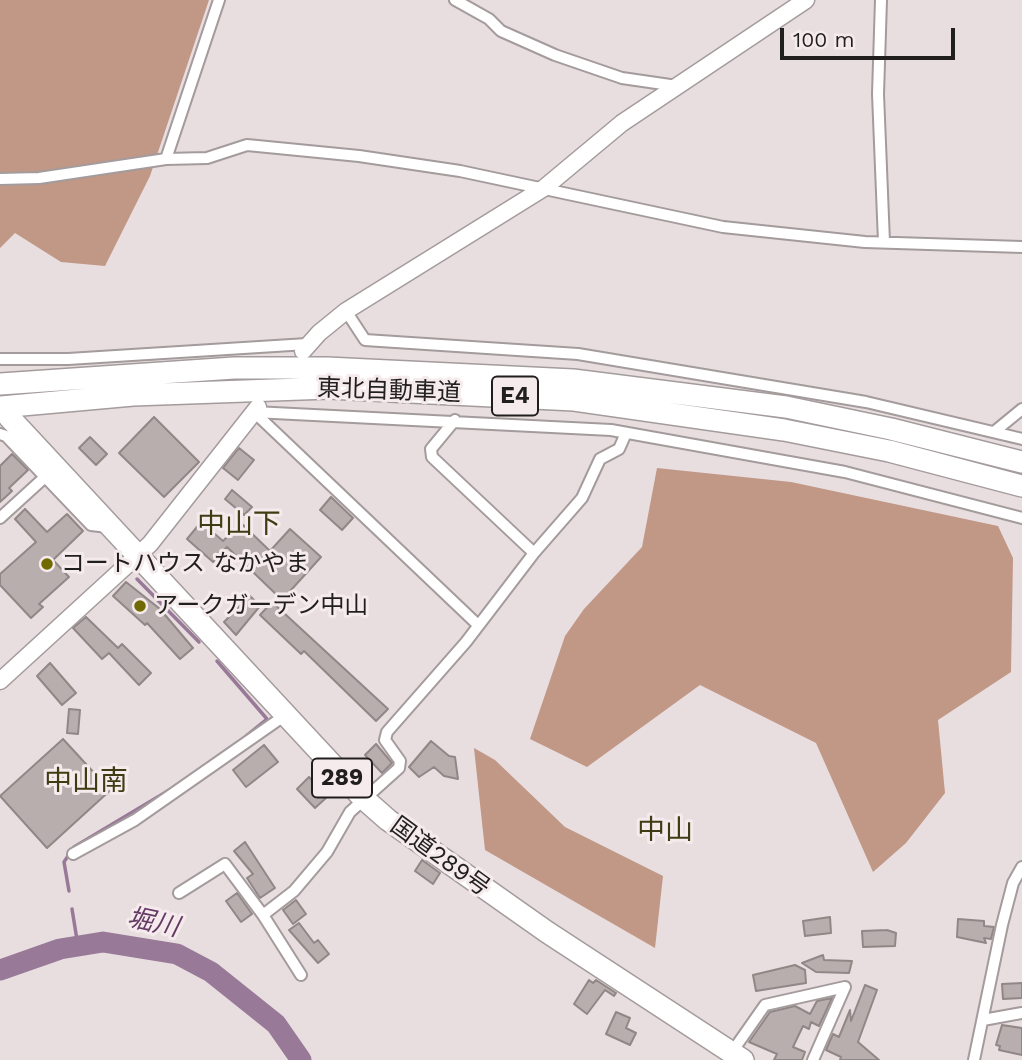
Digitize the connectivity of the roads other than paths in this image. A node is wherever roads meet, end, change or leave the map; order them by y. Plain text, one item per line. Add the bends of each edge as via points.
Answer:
1 (219, 0) edge
2 (459, 0) edge
3 (806, 0) edge
4 (881, 0) edge
5 (677, 86) junction
6 (166, 159) junction
7 (0, 179) edge
8 (544, 188) junction
9 (884, 242) junction
10 (1022, 247) edge
11 (346, 311) junction
12 (305, 347) joint
13 (0, 359) edge
14 (0, 384) edge
15 (1022, 409) edge
16 (256, 410) junction
17 (3, 419) edge
18 (455, 421) junction
19 (994, 432) junction
20 (626, 433) junction
21 (1022, 439) edge
22 (1022, 462) edge
23 (45, 477) junction
24 (1022, 486) edge
25 (0, 518) edge
26 (1022, 518) edge
27 (108, 527) junction
28 (534, 553) junction
29 (137, 557) junction
30 (478, 625) junction
31 (0, 681) edge
32 (284, 716) junction
33 (363, 798) junction
34 (73, 854) dead end
35 (1022, 867) edge
36 (179, 893) dead end
37 (263, 915) junction
38 (301, 975) dead end
39 (1022, 1013) edge
40 (983, 1020) junction
41 (738, 1056) edge
42 (813, 1060) edge
43 (974, 1060) edge

1 - 6 street
2 - 5 street via 501,30 555,55 622,78
3 - 5 street
4 - 9 street via 878,82
5 - 8 street via 621,123
6 - 7 street via 39,178
6 - 8 street via 207,158 247,145 359,156
8 - 9 street via 723,228
8 - 11 street
9 - 10 street
11 - 12 street
11 - 19 street via 365,340 578,354 866,402
12 - 13 street
14 - 22 highway, 東北自動車道 / E4 via 234,368 573,380 786,407
15 - 19 street
16 - 18 street
16 - 29 street
16 - 30 street
17 - 23 street via 6,436
17 - 24 highway, 東北自動車道 / E4 via 133,395 329,388 574,400 784,429
17 - 27 highway, 国道289号 / 289
18 - 20 street via 565,425
18 - 28 street via 431,449 432,457
19 - 21 street
20 - 26 street via 845,472
20 - 28 street via 619,449 600,459 582,498
23 - 25 street
23 - 27 street via 91,525
27 - 29 highway, 国道289号 / 289
28 - 30 street
29 - 31 street
29 - 32 highway, 国道289号 / 289
30 - 33 street via 387,732 385,740 400,768
32 - 33 highway, 国道289号 / 289
32 - 34 street via 135,820
33 - 37 street via 294,891
33 - 41 highway, 国道289号 / 289 via 547,932
35 - 40 street via 1002,925
36 - 37 street via 225,864
37 - 38 street
39 - 40 street
40 - 43 street
41 - 42 street via 765,1005 845,987

